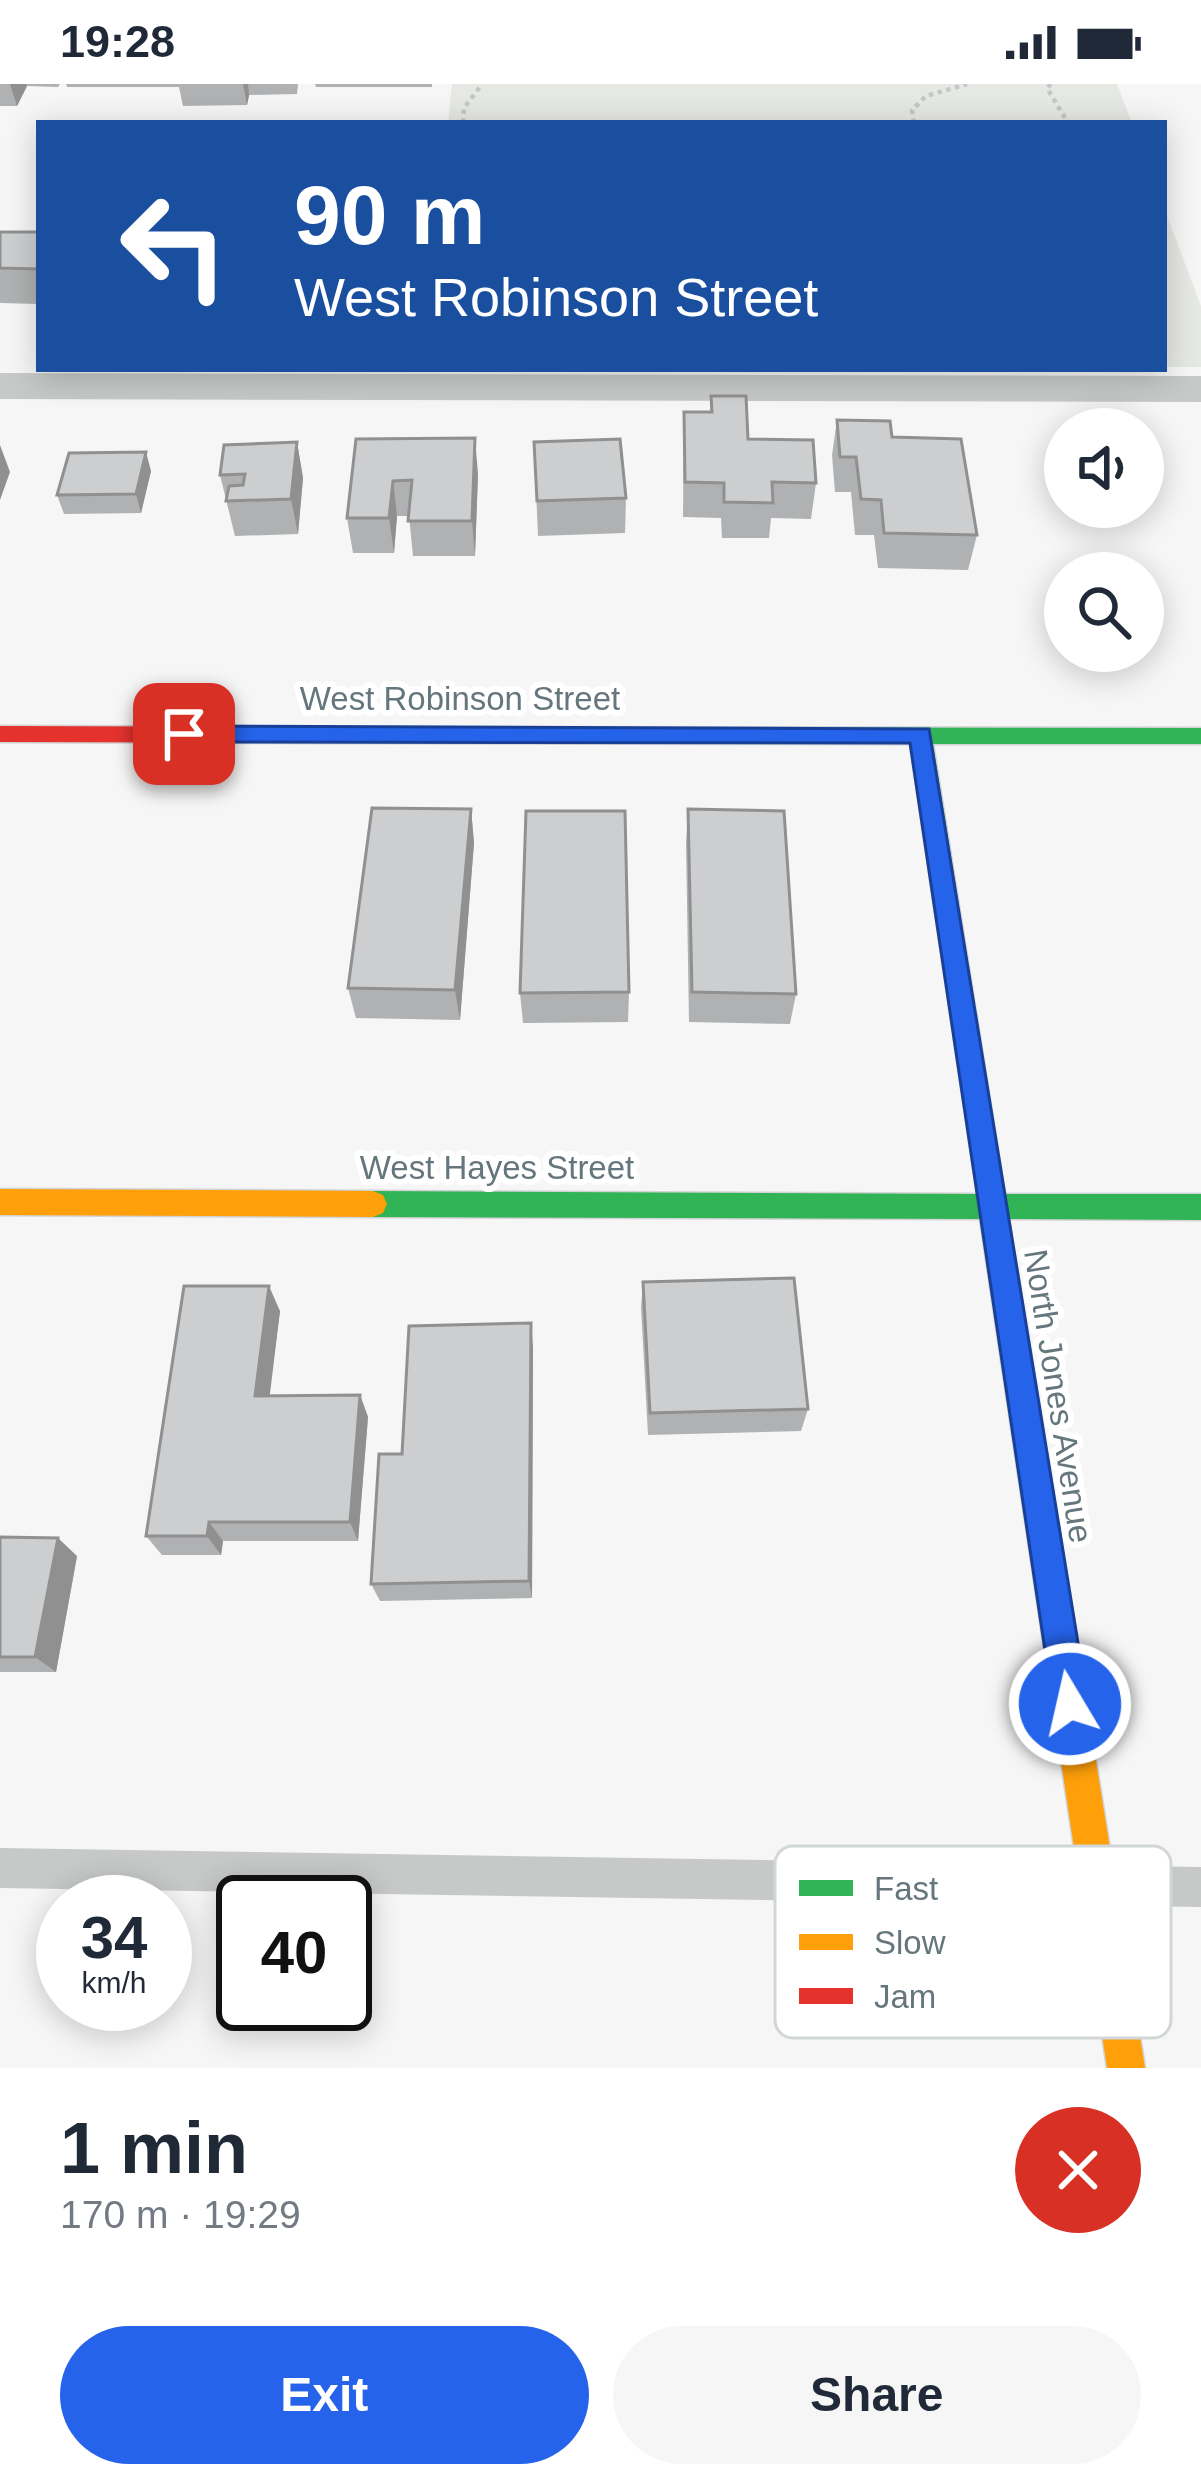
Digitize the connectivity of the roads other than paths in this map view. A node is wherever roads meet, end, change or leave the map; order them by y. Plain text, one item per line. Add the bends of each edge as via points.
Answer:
1 (0, 386) edge
2 (1201, 389) edge
3 (0, 734) edge
4 (920, 735) junction
5 (1201, 736) edge
6 (0, 1202) edge
7 (993, 1205) junction
8 (1201, 1207) edge
9 (1093, 1846) edge
10 (0, 1868) edge
11 (775, 1880) edge
12 (1171, 1886) edge
13 (1201, 1887) edge
14 (1122, 2038) edge
15 (1126, 2068) edge

1 - 2 street
3 - 4 street, West Robinson Street
4 - 5 street, West Robinson Street
4 - 7 street, North Jones Avenue
6 - 7 street, West Hayes Street
7 - 8 street, West Hayes Street
7 - 9 street, North Jones Avenue
10 - 11 lane
12 - 13 lane
14 - 15 street, North Jones Avenue

